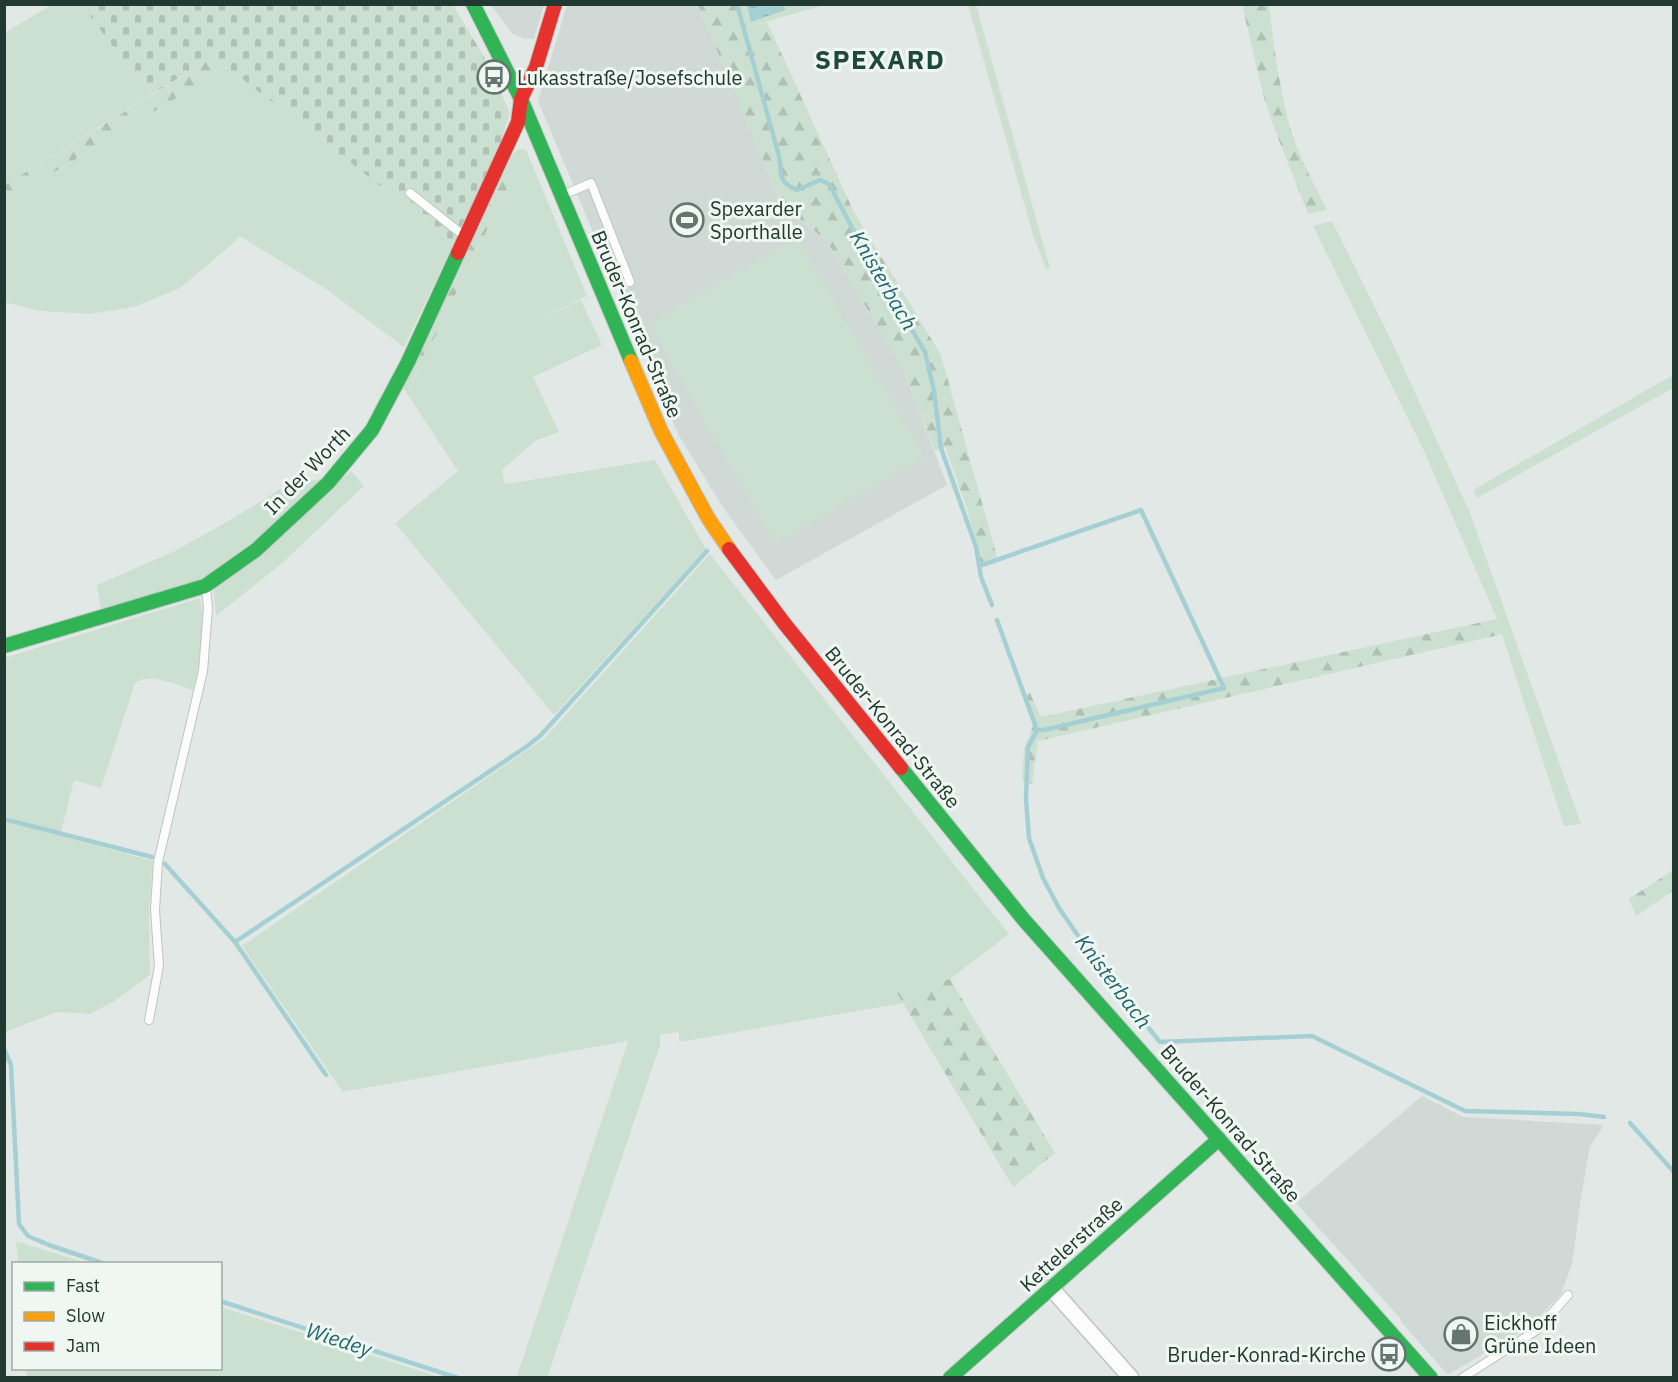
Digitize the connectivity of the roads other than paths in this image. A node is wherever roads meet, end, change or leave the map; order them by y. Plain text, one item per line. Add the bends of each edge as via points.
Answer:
1 (473, 4) edge
2 (555, 4) edge
3 (521, 99) junction
4 (410, 193) dead end
5 (562, 196) junction
6 (466, 236) junction
7 (630, 282) dead end
8 (205, 586) junction
9 (4, 646) edge
10 (149, 1020) dead end
11 (1219, 1139) junction
12 (1051, 1287) junction
13 (1568, 1295) dead end
14 (950, 1377) edge
15 (1131, 1377) edge
16 (1431, 1377) edge
17 (1462, 1377) edge

1 - 3 street, Bruder-Konrad-Straße
2 - 3 street, In der Worth via 536,67
3 - 5 street, Bruder-Konrad-Straße
3 - 6 street, In der Worth via 518,122
4 - 6 lane
5 - 7 lane via 591,183
5 - 11 street, Bruder-Konrad-Straße via 661,431 708,518 738,562 1024,920
6 - 8 street, In der Worth via 372,430 328,483 256,550
8 - 9 street, In der Worth
8 - 10 lane via 208,608 203,671 158,862 155,910 159,966
11 - 12 street, Kettelerstraße
11 - 16 street, Bruder-Konrad-Straße
12 - 14 street, Kettelerstraße
12 - 15 street
13 - 17 lane via 1537,1330

